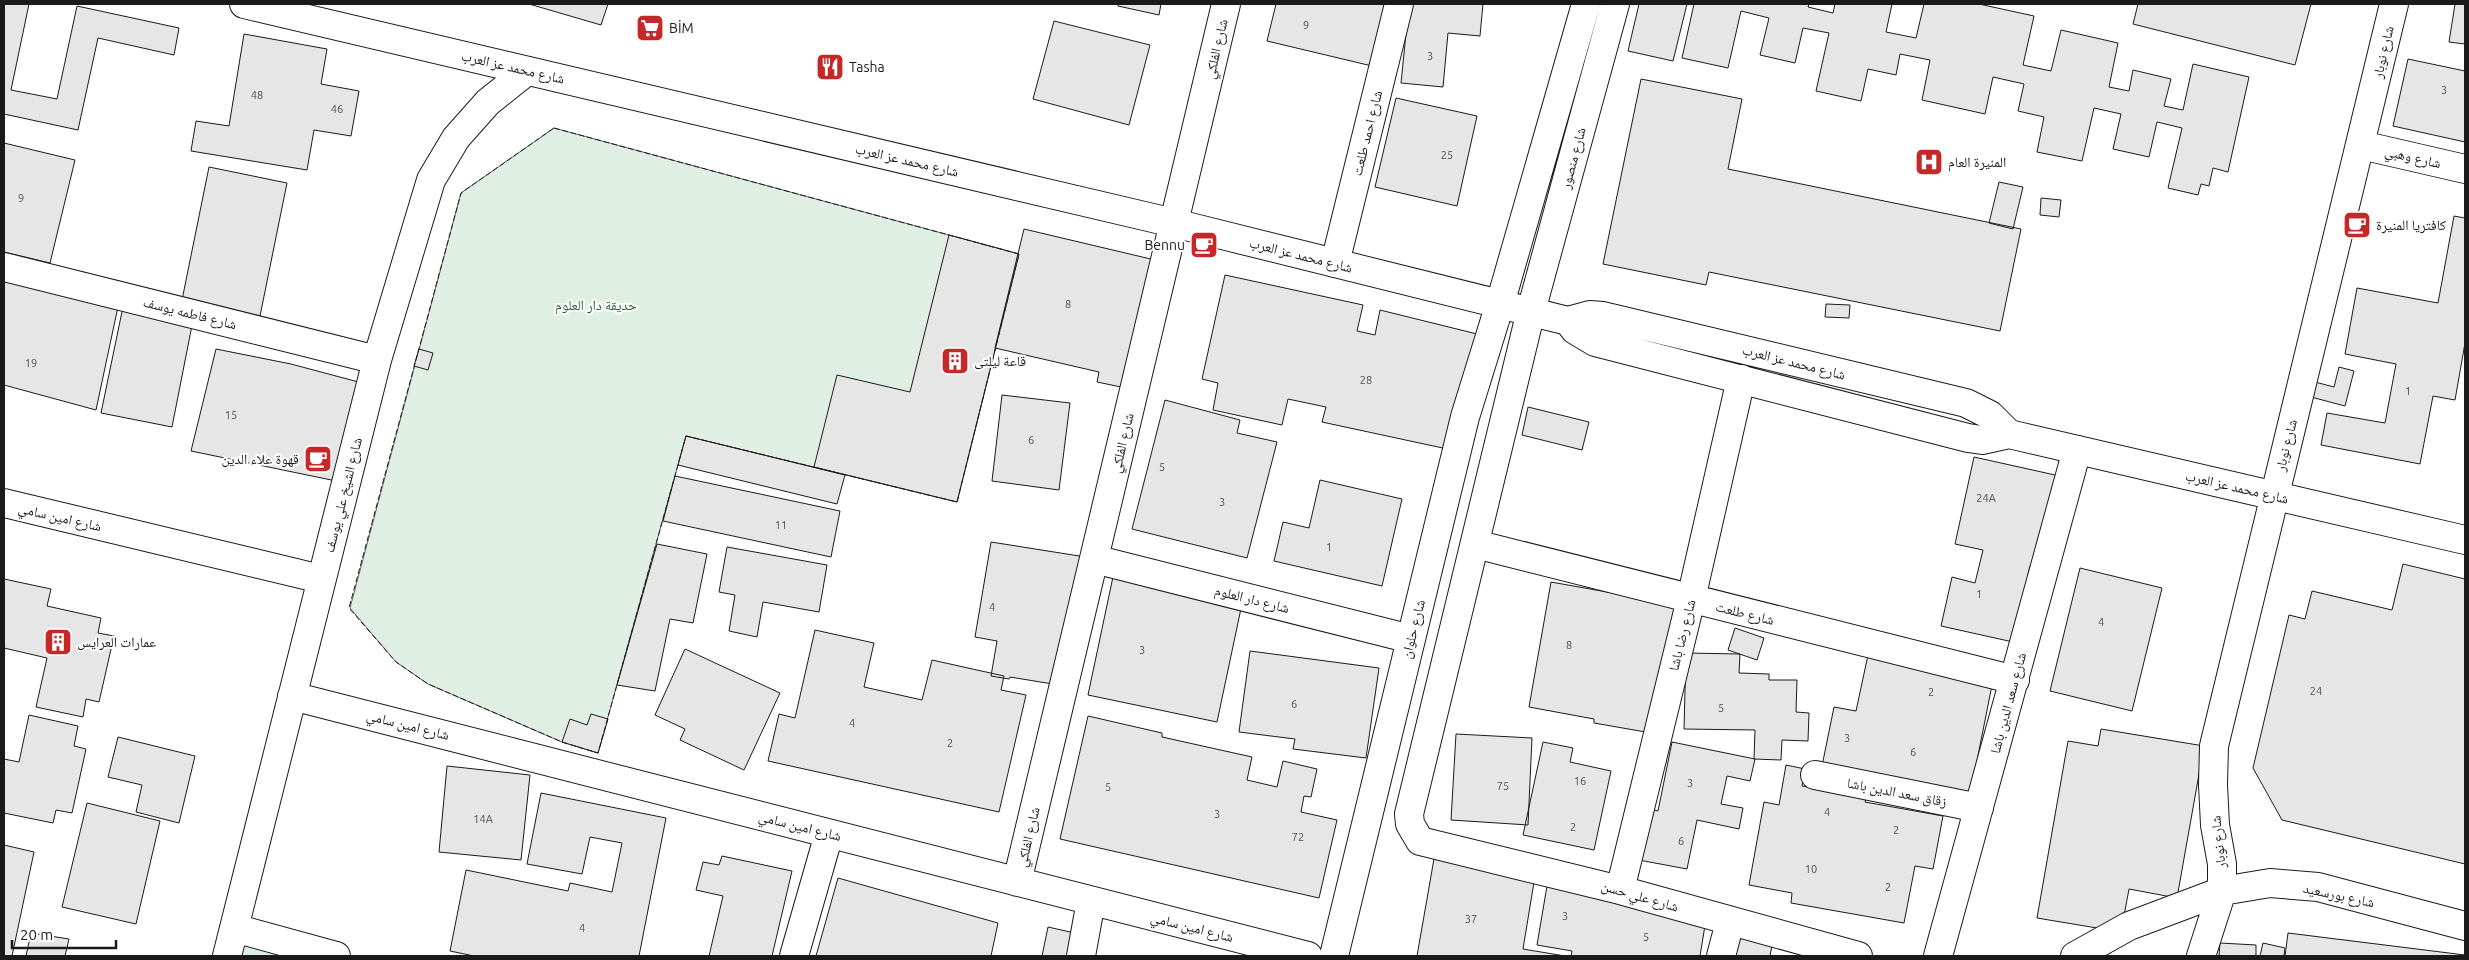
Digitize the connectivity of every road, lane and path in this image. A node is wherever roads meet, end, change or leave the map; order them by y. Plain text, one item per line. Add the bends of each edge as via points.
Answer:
1 (244, 4) edge
2 (1226, 4) edge
3 (1399, 4) edge
4 (1586, 4) edge
5 (1615, 4) edge
6 (2394, 4) edge
7 (528, 71) junction
8 (2361, 145) junction
9 (2465, 169) edge
10 (1174, 224) junction
11 (1335, 263) junction
12 (4, 267) edge
13 (1500, 304) junction
14 (1531, 311) junction
15 (1568, 321) junction
16 (377, 360) junction
17 (1741, 379) junction
18 (2009, 434) junction
19 (2077, 450) junction
20 (2273, 495) junction
21 (4, 503) edge
22 (2465, 540) edge
23 (1475, 544) junction
24 (1094, 559) junction
25 (322, 579) junction
26 (1691, 599) junction
27 (1411, 639) junction
28 (2015, 680) junction
29 (292, 696) junction
30 (1815, 775) dead end
31 (1979, 808) junction
32 (829, 834) junction
33 (1420, 841) joint
34 (1017, 882) junction
35 (1620, 890) junction
36 (2222, 891) junction
37 (1091, 901) junction
38 (1730, 922) junction
39 (2465, 926) edge
40 (234, 928) junction
41 (227, 956) edge
42 (336, 956) edge
43 (794, 956) edge
44 (1081, 956) edge
45 (1308, 956) edge
46 (1334, 956) edge
47 (1721, 956) edge
48 (1858, 956) edge
49 (1938, 956) edge
50 (2075, 956) edge
51 (2201, 956) edge

1 - 7 street, شارع محمد عز العرب
2 - 10 street, شارع الفلكي
3 - 11 street, شارع احمد طلعت
4 - 13 street
5 - 14 street, شارع منصور
6 - 8 street, شارع نوبار
7 - 10 street, شارع محمد عز العرب
7 - 16 street, شارع الشيخ علي يوسف via 488,102 456,138 431,180
8 - 9 street, شارع وهبي
8 - 20 street, شارع نوبار
10 - 11 street, شارع محمد عز العرب
10 - 24 street, شارع الفلكي
11 - 13 street, شارع محمد عز العرب
12 - 16 street, شارع فاطمه يوسف
13 - 14 street, شارع محمد عز العرب
13 - 27 street, شارع حلوان via 1465,416
14 - 15 street, شارع محمد عز العرب
14 - 23 street, شارع منصور
15 - 17 street, شارع محمد عز العرب via 1595,342
15 - 18 street, شارع محمد عز العرب via 1590,315 1603,316 1966,403 1990,415
16 - 25 street, شارع الشيخ علي يوسف
17 - 18 street, شارع محمد عز العرب via 1968,438 1982,440
17 - 26 street, شارع رضا باشا
18 - 19 street, شارع محمد عز العرب
19 - 20 street, شارع محمد عز العرب
19 - 28 street, شارع سعد الدين باشا
20 - 22 street, شارع محمد عز العرب
20 - 36 street, شارع نوبار via 2214,746 2215,825 2222,864
21 - 25 street, شارع امين سامي
23 - 26 street, شارع طلعت
23 - 33 street, شارع منصور via 1409,814 1410,824
24 - 27 street, شارع دار العلوم
24 - 34 street, شارع الفلكي
25 - 29 street, شارع الشيخ علي يوسف
26 - 28 street, شارع طلعت
26 - 35 street, شارع رضا باشا
27 - 46 street, شارع حلوان
28 - 31 street, شارع سعد الدين باشا
29 - 32 street, شارع امين سامي
29 - 40 street, شارع الشيخ علي يوسف
30 - 31 street, زقاق سعد الدين باشا
31 - 49 street, شارع سعد الدين باشا
32 - 34 street, شارع امين سامي
32 - 43 street
33 - 35 street, شارع علي حسن
34 - 37 street, شارع امين سامي
35 - 38 street, شارع علي حسن
36 - 39 street, شارع بورسعيد via 2270,883 2318,887
36 - 50 street, شارع بورسعيد via 2129,926
36 - 51 street, شارع نوبار
37 - 44 street
37 - 45 street, شارع امين سامي
38 - 47 street
38 - 48 street, شارع علي حسن
40 - 41 street, شارع الشيخ علي يوسف
40 - 42 street

